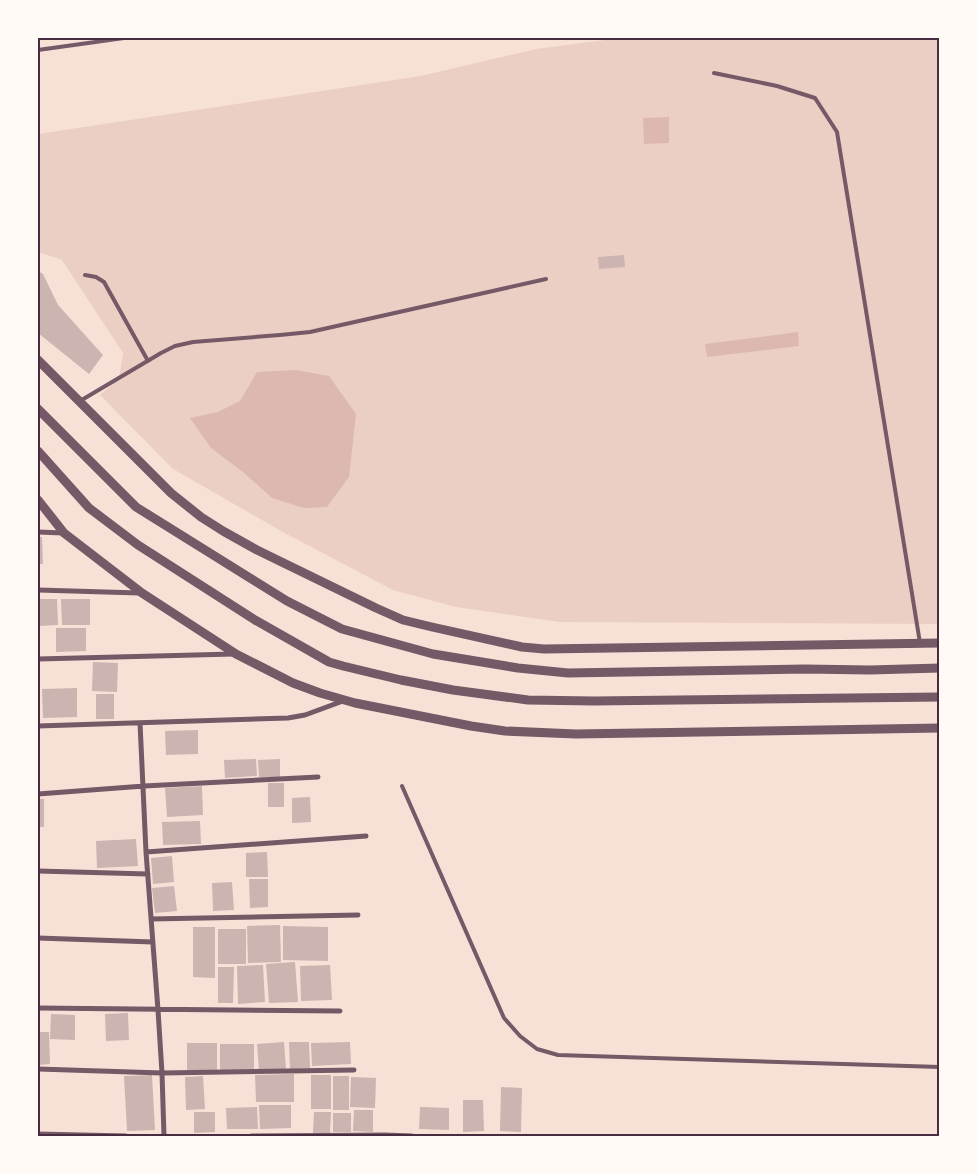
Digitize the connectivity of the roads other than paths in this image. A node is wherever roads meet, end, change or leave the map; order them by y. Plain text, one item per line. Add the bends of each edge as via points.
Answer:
1 (124, 38) edge
2 (38, 50) edge
3 (714, 73) dead end
4 (84, 275) dead end
5 (546, 280) dead end
6 (38, 360) edge
7 (148, 361) junction
8 (79, 402) junction
9 (38, 409) edge
10 (38, 451) edge
11 (38, 500) edge
12 (38, 532) edge
13 (64, 533) junction
14 (38, 590) edge
15 (142, 593) junction
16 (920, 643) junction
17 (940, 643) edge
18 (236, 654) junction
19 (38, 659) edge
20 (940, 668) edge
21 (940, 696) edge
22 (346, 700) junction
23 (140, 723) junction
24 (38, 726) edge
25 (940, 728) edge
26 (318, 777) dead end
27 (144, 786) junction
28 (402, 786) dead end
29 (38, 794) edge
30 (366, 836) dead end
31 (146, 852) junction
32 (38, 871) edge
33 (148, 874) junction
34 (358, 915) dead end
35 (151, 919) junction
36 (38, 938) edge
37 (153, 942) junction
38 (38, 1008) edge
39 (158, 1010) junction
40 (340, 1012) dead end
41 (940, 1067) edge
42 (38, 1069) edge
43 (354, 1070) dead end
44 (162, 1073) junction
45 (38, 1134) edge
46 (126, 1136) edge
47 (164, 1136) edge
48 (251, 1136) edge
49 (412, 1136) edge

1 - 2 lane
3 - 16 lane via 777,86 815,98 837,132
4 - 7 lane via 104,282
5 - 7 lane via 310,332 192,342 161,352
6 - 8 street
7 - 8 lane
8 - 16 street via 201,517 257,550 403,620 544,649
9 - 20 street via 136,507 287,601 342,630 433,654 568,673
10 - 21 street via 88,508 138,545 255,620 329,662 453,690 528,700
11 - 13 street
12 - 13 street
13 - 15 street
14 - 15 street
15 - 18 street
16 - 17 street
18 - 19 street
18 - 22 street via 294,683
22 - 23 street via 288,718
22 - 25 street via 472,726 542,733
23 - 24 street
23 - 27 street
26 - 27 street
27 - 29 street
27 - 31 street
28 - 41 lane via 504,1018 537,1049 558,1055
30 - 31 street
31 - 33 street
32 - 33 street
33 - 35 street
34 - 35 street
35 - 37 street
36 - 37 street
37 - 39 street
38 - 39 street
39 - 40 street
39 - 44 street
42 - 44 street
43 - 44 street
44 - 47 street
45 - 46 street
48 - 49 street

